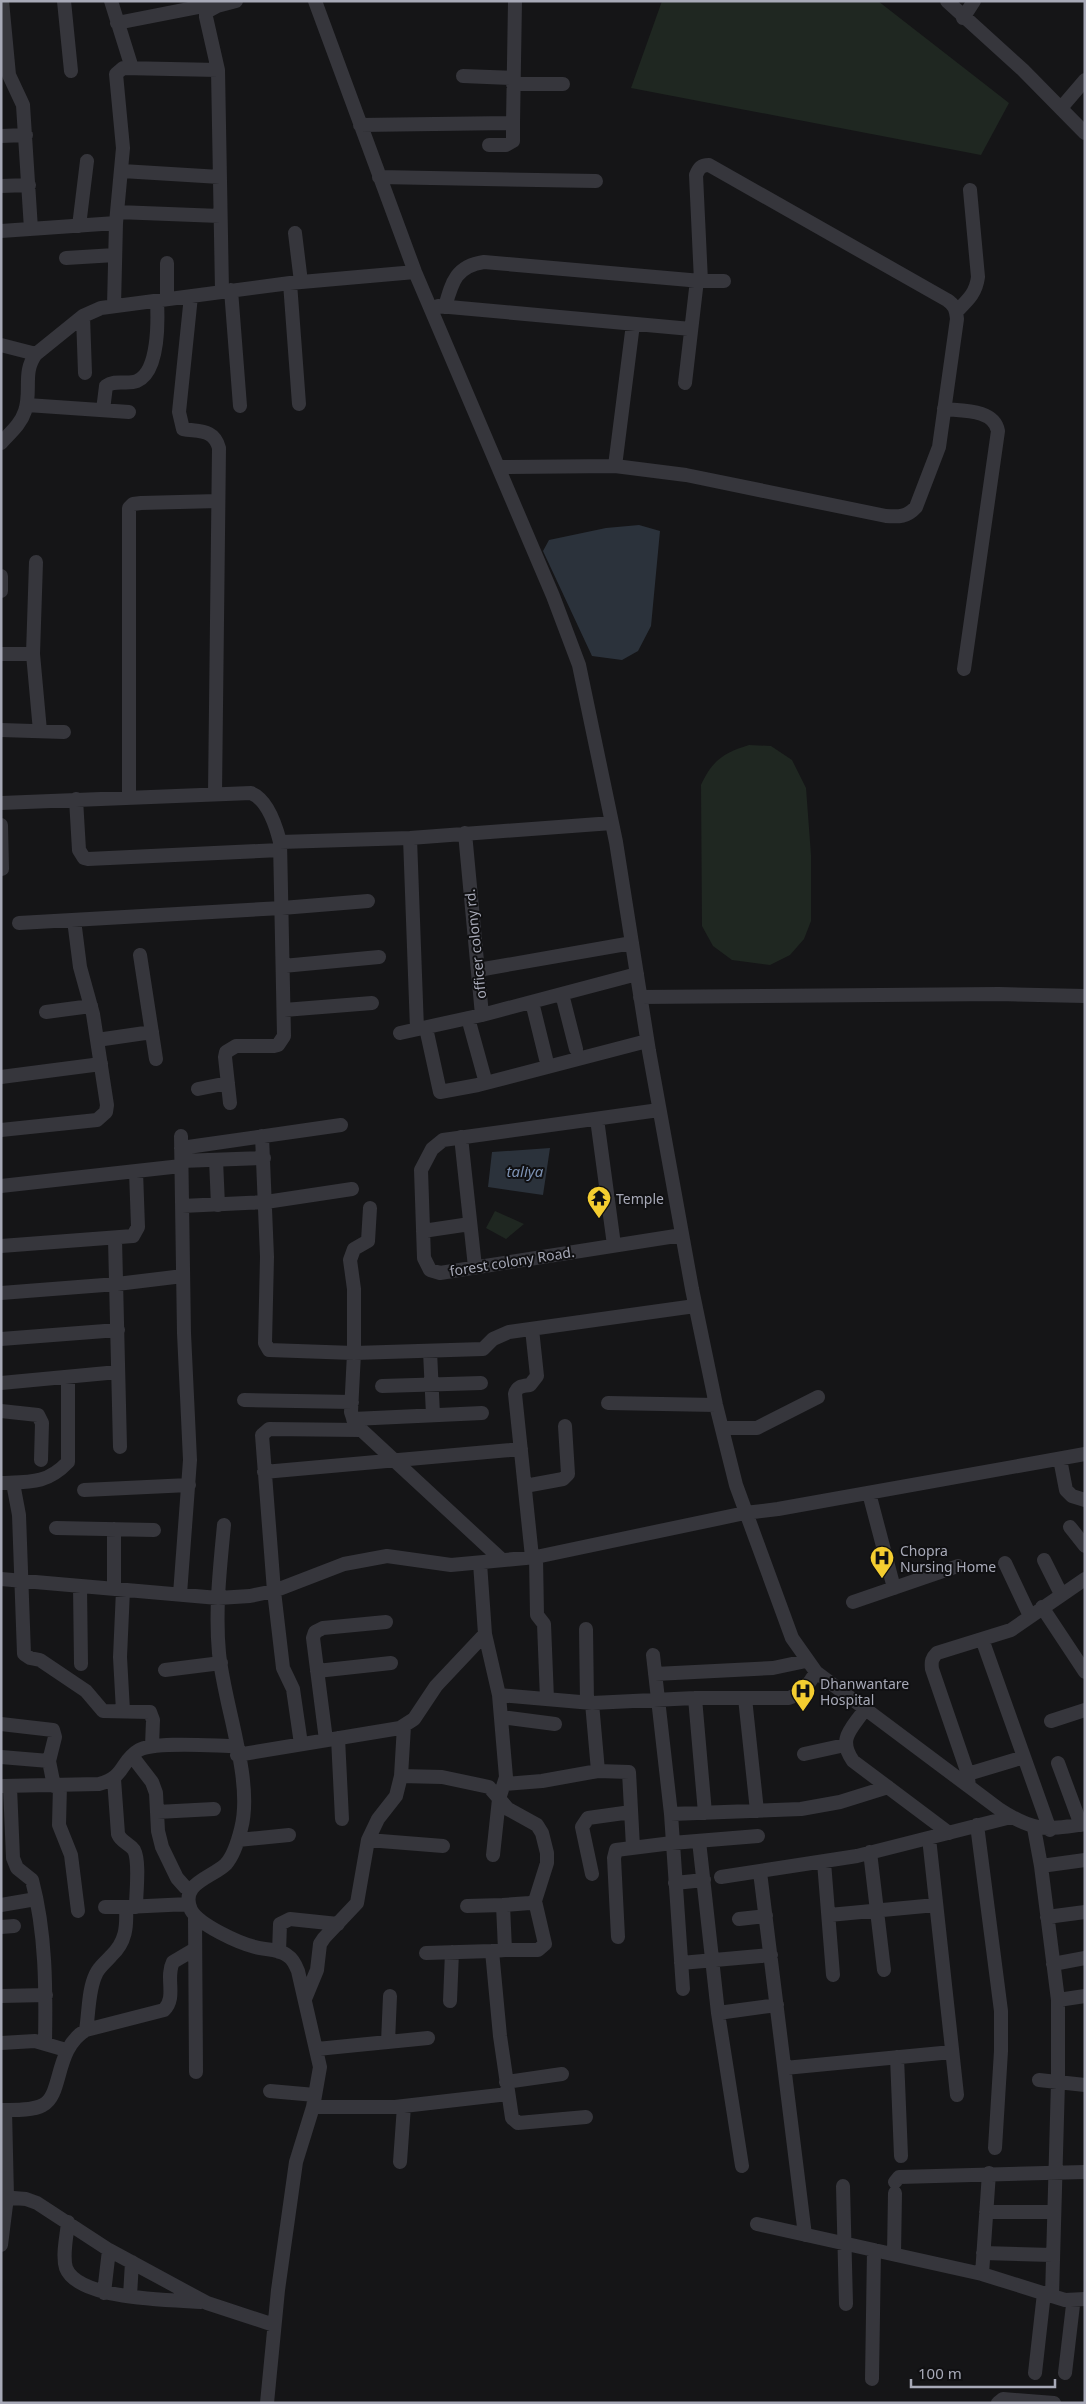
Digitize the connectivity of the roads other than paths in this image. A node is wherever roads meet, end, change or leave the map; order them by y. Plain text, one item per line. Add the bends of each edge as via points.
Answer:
1 (2, 1) edge
2 (64, 1) edge
3 (111, 1) edge
4 (236, 1) edge
5 (315, 1) edge
6 (515, 1) edge
7 (947, 1) edge
8 (974, 1) edge
9 (204, 6) edge
10 (963, 18) junction
11 (117, 23) junction
12 (132, 68) junction
13 (218, 70) junction
14 (71, 71) dead end
15 (463, 76) dead end
16 (1085, 80) edge
17 (513, 81) junction
18 (563, 84) dead end
19 (1061, 108) junction
20 (513, 123) junction
21 (360, 125) junction
22 (1085, 133) edge
23 (26, 135) junction
24 (1, 136) edge
25 (489, 145) dead end
26 (87, 161) dead end
27 (122, 171) junction
28 (220, 177) junction
29 (379, 177) junction
30 (596, 181) dead end
31 (29, 185) junction
32 (1, 186) edge
33 (970, 190) dead end
34 (220, 216) junction
35 (116, 218) junction
36 (79, 226) junction
37 (31, 229) junction
38 (1, 231) edge
39 (294, 233) dead end
40 (115, 256) junction
41 (66, 258) dead end
42 (167, 263) dead end
43 (415, 272) junction
44 (699, 281) junction
45 (724, 281) dead end
46 (296, 283) junction
47 (226, 291) junction
48 (191, 296) junction
49 (162, 300) junction
50 (114, 306) junction
51 (430, 306) junction
52 (445, 307) junction
53 (956, 311) junction
54 (83, 316) junction
55 (633, 324) junction
56 (691, 329) junction
57 (1, 345) edge
58 (36, 354) junction
59 (85, 373) dead end
60 (685, 383) dead end
61 (299, 404) dead end
62 (27, 405) junction
63 (240, 406) dead end
64 (944, 408) junction
65 (103, 410) junction
66 (129, 412) dead end
67 (1, 443) edge
68 (615, 466) junction
69 (498, 467) junction
70 (218, 501) junction
71 (36, 562) dead end
72 (1, 576) edge
73 (1, 591) edge
74 (1, 654) edge
75 (33, 654) junction
76 (964, 670) dead end
77 (1, 730) edge
78 (40, 731) junction
79 (64, 732) dead end
80 (215, 794) junction
81 (129, 797) junction
82 (76, 799) junction
83 (1, 803) edge
84 (612, 822) junction
85 (1, 825) edge
86 (465, 833) junction
87 (410, 838) junction
88 (280, 846) junction
89 (2, 869) dead end
90 (368, 901) dead end
91 (282, 908) junction
92 (74, 920) junction
93 (20, 923) dead end
94 (632, 943) junction
95 (140, 955) dead end
96 (380, 958) dead end
97 (283, 966) junction
98 (478, 970) junction
99 (637, 974) junction
100 (562, 994) junction
101 (1085, 996) edge
102 (640, 998) junction
103 (532, 1002) junction
104 (372, 1003) dead end
105 (92, 1006) junction
106 (284, 1010) junction
107 (46, 1012) dead end
108 (482, 1015) junction
109 (468, 1018) junction
110 (421, 1029) junction
111 (152, 1032) junction
112 (400, 1034) dead end
113 (97, 1040) junction
114 (647, 1040) junction
115 (576, 1049) dead end
116 (546, 1059) dead end
117 (156, 1060) dead end
118 (100, 1064) junction
119 (484, 1076) dead end
120 (1, 1077) edge
121 (228, 1083) junction
122 (198, 1089) dead end
123 (230, 1103) dead end
124 (659, 1110) junction
125 (598, 1119) junction
126 (341, 1125) dead end
127 (1, 1130) edge
128 (262, 1136) junction
129 (461, 1137) junction
130 (181, 1153) junction
131 (264, 1158) junction
132 (216, 1160) junction
133 (136, 1171) junction
134 (1, 1186) edge
135 (352, 1189) dead end
136 (266, 1202) junction
137 (218, 1205) junction
138 (182, 1206) junction
139 (370, 1208) dead end
140 (470, 1224) junction
141 (423, 1231) junction
142 (682, 1234) junction
143 (116, 1238) junction
144 (614, 1245) junction
145 (1, 1246) edge
146 (475, 1267) junction
147 (183, 1276) junction
148 (117, 1284) junction
149 (1, 1293) edge
150 (695, 1306) junction
151 (532, 1329) junction
152 (118, 1330) junction
153 (1, 1339) edge
154 (430, 1351) junction
155 (354, 1353) junction
156 (118, 1372) junction
157 (68, 1377) junction
158 (1, 1382) edge
159 (480, 1383) dead end
160 (432, 1384) junction
161 (382, 1386) dead end
162 (818, 1398) dead end
163 (244, 1400) dead end
164 (352, 1402) junction
165 (608, 1403) dead end
166 (716, 1405) junction
167 (1, 1411) edge
168 (482, 1413) dead end
169 (433, 1415) junction
170 (357, 1424) junction
171 (565, 1426) dead end
172 (722, 1428) junction
173 (120, 1447) dead end
174 (521, 1449) junction
175 (1085, 1454) edge
176 (1060, 1458) junction
177 (41, 1460) dead end
178 (393, 1461) junction
179 (264, 1472) junction
180 (7, 1483) edge
181 (189, 1484) junction
182 (525, 1486) junction
183 (84, 1490) dead end
184 (869, 1492) junction
185 (1085, 1500) edge
186 (745, 1512) junction
187 (224, 1524) dead end
188 (1070, 1527) dead end
189 (56, 1528) dead end
190 (114, 1529) junction
191 (154, 1530) dead end
192 (1085, 1546) edge
193 (534, 1557) junction
194 (502, 1560) junction
195 (1044, 1560) dead end
196 (480, 1562) junction
197 (1005, 1563) dead end
198 (958, 1566) dead end
199 (1, 1579) edge
200 (1084, 1580) edge
201 (22, 1581) junction
202 (80, 1586) junction
203 (894, 1588) junction
204 (119, 1589) junction
205 (274, 1591) junction
206 (180, 1594) junction
207 (1061, 1594) junction
208 (218, 1598) junction
209 (853, 1602) dead end
210 (1036, 1612) junction
211 (386, 1622) dead end
212 (586, 1629) dead end
213 (485, 1634) junction
214 (982, 1640) junction
215 (653, 1655) dead end
216 (806, 1661) junction
217 (391, 1662) dead end
218 (81, 1664) dead end
219 (220, 1664) junction
220 (165, 1670) dead end
221 (317, 1671) junction
222 (816, 1672) junction
223 (1085, 1672) edge
224 (655, 1674) junction
225 (499, 1695) junction
226 (695, 1698) junction
227 (745, 1698) junction
228 (547, 1699) junction
229 (657, 1701) junction
230 (590, 1702) junction
231 (866, 1709) junction
232 (1085, 1710) edge
233 (123, 1711) junction
234 (501, 1718) junction
235 (1051, 1721) dead end
236 (1, 1724) edge
237 (555, 1724) dead end
238 (404, 1726) junction
239 (332, 1739) junction
240 (301, 1744) junction
241 (844, 1745) junction
242 (152, 1746) junction
243 (236, 1750) junction
244 (804, 1754) dead end
245 (132, 1756) junction
246 (1, 1757) edge
247 (1024, 1757) junction
248 (49, 1761) junction
249 (1058, 1763) dead end
250 (598, 1771) junction
251 (401, 1776) junction
252 (114, 1778) junction
253 (968, 1780) junction
254 (506, 1784) junction
255 (57, 1785) junction
256 (6, 1787) edge
257 (888, 1787) junction
258 (498, 1798) junction
259 (214, 1810) dead end
260 (757, 1811) junction
261 (157, 1812) junction
262 (631, 1812) junction
263 (705, 1813) junction
264 (670, 1814) junction
265 (1011, 1817) junction
266 (342, 1819) dead end
267 (977, 1825) junction
268 (1083, 1825) edge
269 (1034, 1828) junction
270 (1050, 1830) junction
271 (949, 1832) junction
272 (289, 1835) dead end
273 (758, 1836) dead end
274 (929, 1838) junction
275 (238, 1840) junction
276 (368, 1840) junction
277 (699, 1840) junction
278 (672, 1843) junction
279 (442, 1846) dead end
280 (633, 1847) junction
281 (870, 1852) junction
282 (493, 1855) dead end
283 (1085, 1860) edge
284 (824, 1862) junction
285 (1041, 1866) junction
286 (760, 1872) junction
287 (592, 1874) dead end
288 (721, 1877) dead end
289 (704, 1880) junction
290 (675, 1883) junction
291 (36, 1899) junction
292 (535, 1901) junction
293 (192, 1903) junction
294 (1, 1905) edge
295 (503, 1905) junction
296 (936, 1905) junction
297 (467, 1906) dead end
298 (105, 1907) dead end
299 (131, 1907) junction
300 (877, 1910) junction
301 (78, 1911) dead end
302 (1085, 1912) edge
303 (828, 1915) junction
304 (766, 1916) junction
305 (1047, 1917) junction
306 (740, 1920) dead end
307 (338, 1924) junction
308 (618, 1936) dead end
309 (195, 1949) junction
310 (499, 1950) junction
311 (279, 1952) junction
312 (452, 1952) junction
313 (426, 1953) dead end
314 (771, 1955) junction
315 (1085, 1958) edge
316 (713, 1960) junction
317 (681, 1963) junction
318 (1053, 1964) junction
319 (884, 1970) dead end
320 (834, 1974) dead end
321 (683, 1989) dead end
322 (46, 1995) junction
323 (1, 1996) edge
324 (390, 1996) dead end
325 (1085, 1996) edge
326 (305, 1999) junction
327 (1058, 2000) junction
328 (450, 2001) dead end
329 (777, 2005) junction
330 (718, 2013) junction
331 (86, 2030) junction
332 (428, 2038) dead end
333 (388, 2042) junction
334 (1, 2043) edge
335 (45, 2043) junction
336 (317, 2049) junction
337 (66, 2050) junction
338 (952, 2052) junction
339 (896, 2057) junction
340 (785, 2068) junction
341 (196, 2072) dead end
342 (562, 2074) dead end
343 (1039, 2080) dead end
344 (1058, 2082) junction
345 (1085, 2086) edge
346 (507, 2088) junction
347 (270, 2091) dead end
348 (957, 2095) dead end
349 (314, 2101) junction
350 (404, 2106) junction
351 (3, 2110) edge
352 (586, 2117) dead end
353 (995, 2148) dead end
354 (901, 2156) dead end
355 (400, 2162) dead end
356 (742, 2166) dead end
357 (1054, 2172) junction
358 (1085, 2172) edge
359 (989, 2173) junction
360 (844, 2186) dead end
361 (4, 2197) edge
362 (986, 2212) junction
363 (1053, 2212) junction
364 (68, 2222) junction
365 (757, 2224) dead end
366 (805, 2235) junction
367 (1, 2244) edge
368 (846, 2244) junction
369 (109, 2250) junction
370 (874, 2250) junction
371 (983, 2253) junction
372 (894, 2254) junction
373 (1052, 2255) junction
374 (132, 2262) junction
375 (982, 2274) junction
376 (104, 2293) junction
377 (1048, 2294) junction
378 (130, 2296) junction
379 (207, 2302) junction
380 (846, 2304) dead end
381 (1077, 2304) edge
382 (274, 2325) junction
383 (1034, 2373) dead end
384 (1065, 2373) dead end
385 (872, 2379) dead end
386 (267, 2403) edge
387 (998, 2403) edge
388 (1054, 2403) edge

1 - 23 street via 9,75 21,97
2 - 14 street
3 - 11 street
4 - 9 street
5 - 21 street
6 - 17 street
7 - 10 street
8 - 10 street
9 - 11 street
9 - 13 street
10 - 19 street
11 - 12 street
12 - 13 street
12 - 27 street via 119,70 116,78
13 - 28 street
15 - 17 street
16 - 19 street
17 - 18 street
17 - 20 street
19 - 22 street
20 - 21 street
20 - 25 street via 512,141 506,145
21 - 29 street
23 - 24 street
23 - 31 street
26 - 36 street
27 - 28 street
27 - 35 street
28 - 34 street
29 - 30 street
29 - 43 street
31 - 32 street
31 - 37 street
33 - 53 street via 977,283 970,299
34 - 35 street
34 - 47 street
35 - 36 street
35 - 40 street
36 - 37 street
37 - 38 street
39 - 46 street
40 - 41 street
40 - 50 street
42 - 49 street
43 - 46 street
43 - 51 street
44 - 45 street
44 - 52 street via 484,262 464,268 457,276
44 - 53 street via 696,174 699,168 709,166 947,300
44 - 56 street
46 - 47 street
46 - 61 street
47 - 48 street
47 - 63 street
48 - 49 street
48 - 70 street via 179,412 183,429 211,434 217,439
49 - 50 street
49 - 65 street via 150,368 139,380 111,382 106,386
50 - 54 street
51 - 52 street
51 - 69 street
52 - 55 street
53 - 64 street
54 - 58 street
54 - 59 street
55 - 56 street
55 - 68 street
56 - 60 street
57 - 58 street
58 - 62 street via 27,371
62 - 65 street
62 - 67 street via 20,422
64 - 68 street via 935,462 916,507 900,517 686,475
64 - 76 street via 988,415 998,431
65 - 66 street
68 - 69 street
69 - 84 street via 579,665
70 - 80 street
70 - 81 street via 141,503 129,508
71 - 75 street
72 - 73 street
74 - 75 street
75 - 78 street
77 - 78 street
78 - 79 street
80 - 81 street
80 - 88 street via 252,793 259,796
81 - 82 street
82 - 83 street
82 - 88 street via 79,850 88,859
84 - 86 street
84 - 94 street
85 - 89 street
86 - 87 street
86 - 98 street, officer colony rd.
87 - 88 street
87 - 110 street
88 - 91 street
90 - 91 street
91 - 92 street
91 - 97 street
92 - 93 street
92 - 105 street via 81,975
94 - 98 street
94 - 99 street
95 - 111 street
96 - 97 street
97 - 106 street
98 - 108 street, officer colony rd.
99 - 100 street, officer colony rd.
99 - 102 street
100 - 103 street, officer colony rd.
100 - 115 street
101 - 102 street
102 - 114 street
103 - 108 street, officer colony rd.
103 - 116 street
104 - 106 street
105 - 107 street
105 - 113 street
106 - 121 street via 284,1036 278,1045 236,1046 226,1052
108 - 109 street
109 - 110 street
109 - 119 street
110 - 112 street
110 - 114 street via 440,1092
111 - 113 street
111 - 117 street
113 - 118 street
114 - 124 street
118 - 120 street
118 - 127 street via 106,1105 103,1117
121 - 122 street
121 - 123 street
124 - 125 street, forest colony Road.
124 - 142 street
125 - 129 street, forest colony Road.
125 - 144 street
126 - 128 street
128 - 130 street
128 - 131 street
129 - 140 street
129 - 141 street, forest colony Road. via 443,1140 432,1149 421,1170
130 - 132 street
130 - 133 street
130 - 138 street
131 - 132 street
131 - 136 street
132 - 137 street
133 - 134 street
133 - 143 street via 137,1233 127,1238
135 - 136 street
136 - 137 street
136 - 155 street via 267,1347 274,1351
137 - 138 street
138 - 147 street
139 - 155 street via 368,1241 354,1249 350,1260 354,1289
140 - 141 street
140 - 146 street
141 - 146 street, forest colony Road. via 424,1258 430,1270 440,1273
142 - 144 street, forest colony Road.
142 - 150 street
143 - 145 street
143 - 148 street
144 - 146 street, forest colony Road.
147 - 148 street
147 - 181 street
148 - 149 street
148 - 152 street
150 - 151 street
150 - 166 street
151 - 154 street via 500,1335 483,1349
151 - 174 street via 537,1376 530,1385 521,1386 514,1394
152 - 153 street
152 - 156 street
154 - 155 street
154 - 160 street
155 - 164 street
156 - 157 street
156 - 173 street
157 - 158 street
157 - 180 street via 68,1462 42,1481
159 - 160 street
160 - 161 street
160 - 169 street
162 - 172 street via 757,1428
163 - 164 street
164 - 170 street
165 - 166 street
166 - 172 street
167 - 177 street via 38,1415 42,1423
168 - 169 street
169 - 170 street
170 - 178 street
170 - 179 street via 269,1429 261,1439
171 - 182 street via 568,1474 563,1479
172 - 186 street
174 - 178 street
174 - 182 street
175 - 176 street
176 - 184 street
176 - 185 street via 1066,1490 1072,1496
178 - 179 street
178 - 194 street
179 - 205 street
180 - 201 street via 19,1515
181 - 183 street
181 - 206 street
182 - 193 street
184 - 186 street
184 - 203 street
186 - 193 street
186 - 216 street via 792,1638
187 - 208 street
188 - 192 street
189 - 190 street
190 - 191 street
190 - 204 street
193 - 194 street
193 - 228 street via 537,1615 544,1624
194 - 196 street
195 - 207 street
196 - 205 street via 451,1565 387,1556 344,1564
196 - 213 street
197 - 210 street
198 - 203 street
199 - 201 street
200 - 207 street
201 - 202 street
201 - 233 street via 24,1654 40,1660 86,1691 103,1711
202 - 204 street
202 - 218 street
203 - 209 street
204 - 206 street
204 - 233 street
205 - 208 street
205 - 240 street via 284,1668 293,1689
206 - 208 street
207 - 210 street
208 - 219 street
210 - 214 street via 1011,1630
210 - 223 street
211 - 221 street via 318,1629 313,1638
212 - 230 street
213 - 225 street
213 - 238 street via 444,1676 414,1719
214 - 247 street
214 - 253 street via 937,1653 931,1662
215 - 224 street
216 - 222 street
216 - 224 street via 773,1668
217 - 221 street
219 - 220 street
219 - 243 street
221 - 239 street
222 - 227 street via 798,1695
222 - 231 street
224 - 229 street
225 - 228 street
225 - 234 street
226 - 227 street
226 - 229 street
226 - 263 street
227 - 260 street
228 - 230 street
229 - 230 street
229 - 264 street
230 - 250 street
231 - 241 street
231 - 253 street
232 - 235 street
233 - 242 street via 150,1712 153,1720
234 - 237 street
234 - 254 street
236 - 248 street via 53,1730 55,1737
238 - 239 street
238 - 251 street
239 - 240 street
239 - 266 street
240 - 243 street
241 - 244 street
241 - 257 street via 853,1761
242 - 243 street
242 - 245 street via 138,1750
243 - 275 street via 244,1799
245 - 252 street
245 - 261 street via 152,1782
246 - 248 street
247 - 253 street
247 - 270 street
248 - 255 street
249 - 268 street
250 - 254 street
250 - 262 street via 629,1772
251 - 258 street via 442,1777 482,1785 494,1791
251 - 276 street via 396,1796 378,1819
252 - 255 street via 99,1784
252 - 299 street via 119,1838 135,1854
253 - 265 street
254 - 258 street
255 - 256 street
255 - 301 street via 59,1825 71,1855
256 - 291 street via 12,1858 17,1868 32,1880
257 - 260 street via 817,1807
257 - 271 street
258 - 282 street
258 - 292 street via 508,1809 530,1819 542,1833 547,1863
259 - 261 street
260 - 263 street
261 - 293 street via 162,1847
262 - 280 street
262 - 287 street via 584,1821 582,1826
263 - 264 street
264 - 278 street
265 - 267 street
265 - 269 street
267 - 271 street
267 - 353 street via 1001,2011
268 - 270 street
269 - 270 street
269 - 285 street
271 - 274 street
272 - 275 street
273 - 277 street
274 - 281 street
274 - 296 street
275 - 293 street via 226,1863 196,1883
276 - 279 street
276 - 307 street via 357,1903
277 - 278 street
277 - 289 street
278 - 280 street
278 - 290 street
280 - 308 street via 620,1848 614,1854
281 - 284 street
281 - 300 street
283 - 285 street
284 - 286 street
284 - 303 street
285 - 305 street
286 - 288 street
286 - 304 street
289 - 290 street
289 - 316 street
290 - 317 street
291 - 294 street
291 - 322 street
292 - 295 street
292 - 310 street via 546,1944 538,1950
293 - 299 street
293 - 309 street
293 - 311 street via 244,1944
295 - 297 street
295 - 310 street
296 - 300 street
296 - 338 street
298 - 299 street
299 - 331 street via 124,1940 101,1966 93,1982
300 - 303 street
300 - 319 street
302 - 305 street
303 - 320 street
304 - 306 street
304 - 314 street
305 - 318 street
307 - 311 street via 284,1920 280,1924
307 - 326 street via 320,1944 317,1970
309 - 331 street via 171,1966 171,1999 164,2010
309 - 341 street
310 - 312 street
310 - 346 street
311 - 326 street via 293,1961
312 - 313 street
312 - 328 street
314 - 316 street
314 - 329 street
315 - 318 street
316 - 317 street
316 - 330 street
317 - 321 street
318 - 327 street
322 - 323 street
322 - 335 street
324 - 333 street
325 - 327 street
326 - 336 street
327 - 344 street
329 - 330 street
329 - 340 street
330 - 356 street
331 - 337 street via 76,2036
332 - 333 street
333 - 336 street
334 - 335 street
335 - 337 street
336 - 349 street via 320,2067
337 - 351 street via 48,2102 35,2108
338 - 339 street
338 - 348 street
339 - 340 street
339 - 354 street
340 - 366 street
342 - 346 street
343 - 344 street
344 - 345 street
344 - 357 street
346 - 350 street
346 - 352 street via 512,2118 518,2123
347 - 349 street
349 - 350 street
349 - 382 street via 296,2162
350 - 355 street
351 - 361 street
357 - 358 street
357 - 359 street
357 - 363 street
359 - 362 street
359 - 372 street via 898,2178
360 - 368 street
361 - 364 street via 37,2203
361 - 367 street
362 - 363 street
362 - 371 street
363 - 373 street
364 - 369 street
364 - 376 street via 66,2269 75,2279
365 - 366 street
366 - 368 street
368 - 370 street
368 - 380 street
369 - 374 street
369 - 376 street
370 - 372 street
370 - 385 street
371 - 373 street
371 - 375 street
372 - 375 street
373 - 377 street
374 - 378 street
374 - 379 street
375 - 377 street
376 - 378 street
377 - 381 street
377 - 383 street
378 - 379 street
379 - 382 street
381 - 384 street
382 - 386 street
387 - 388 street via 1003,2399

